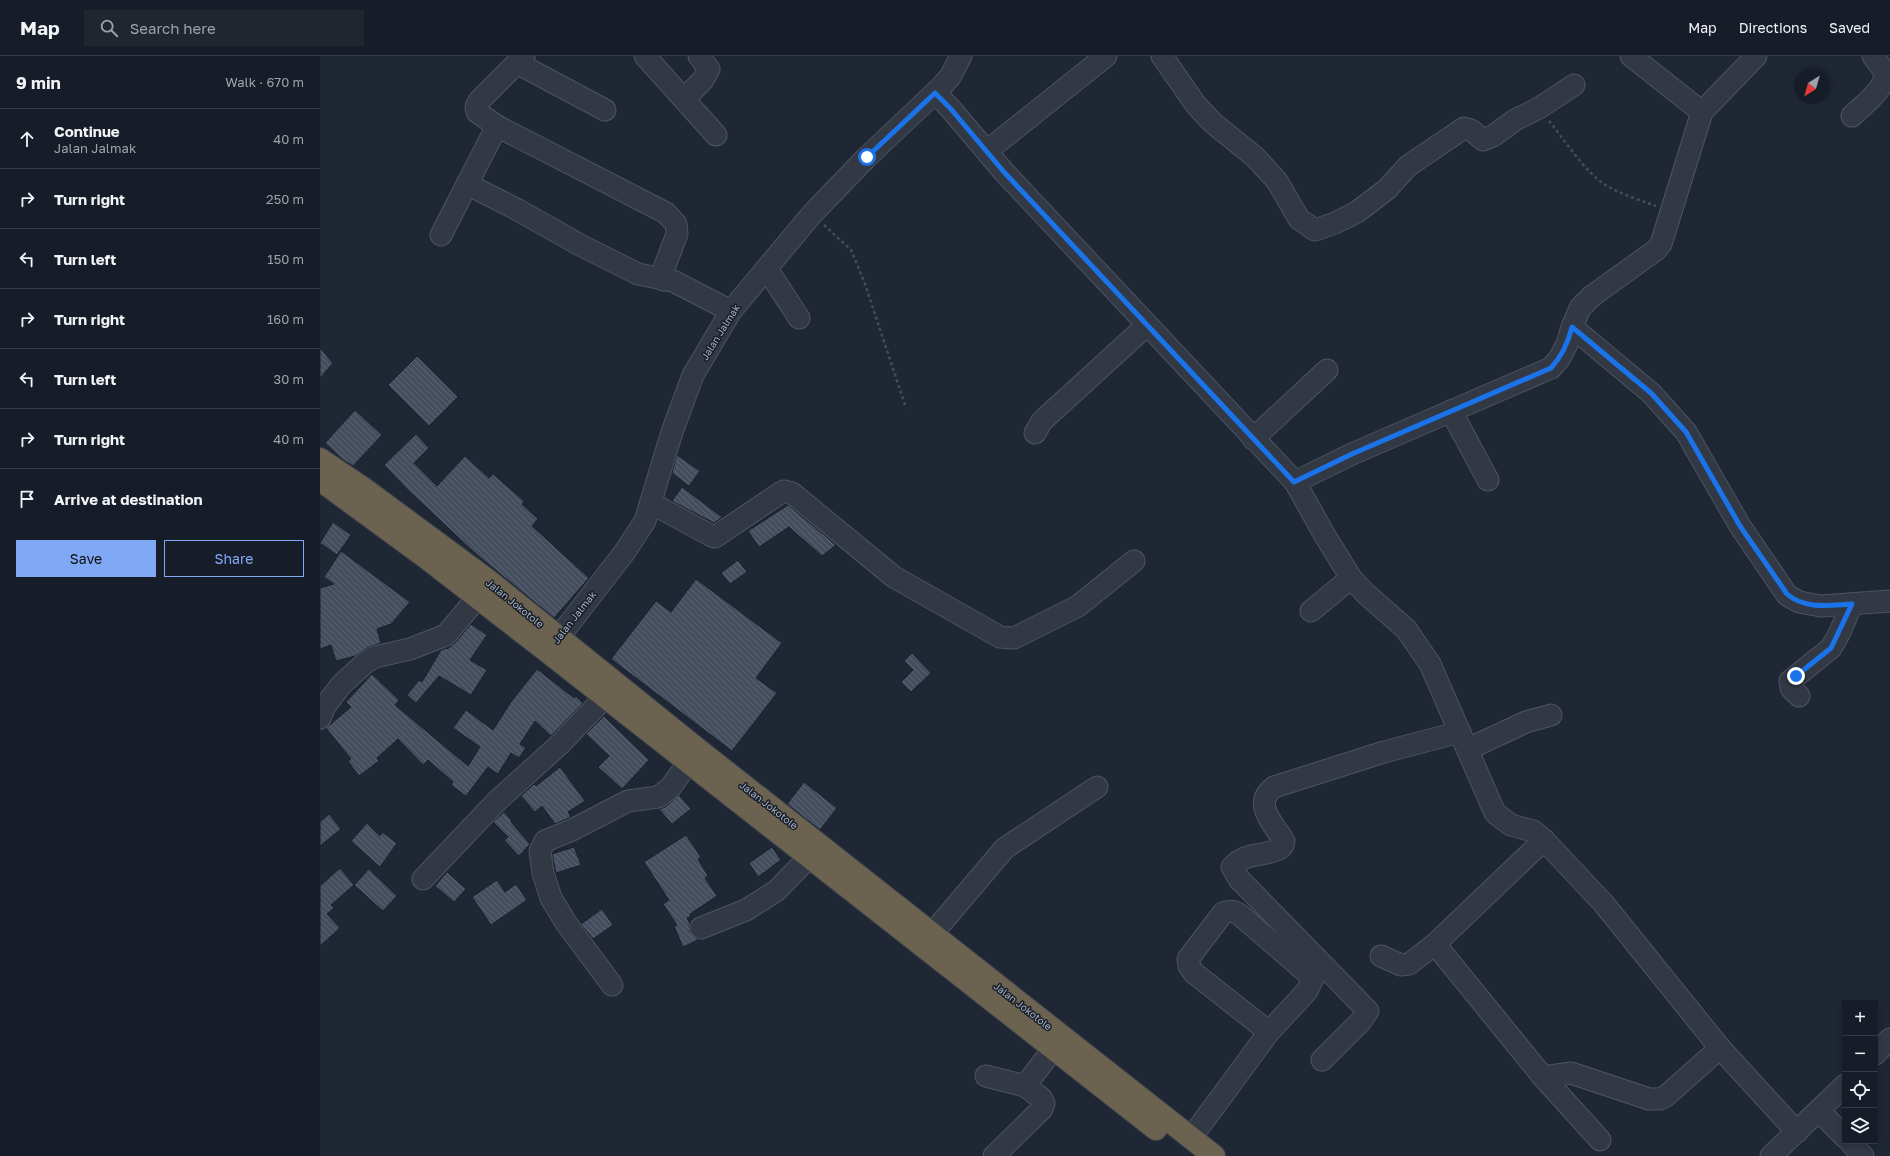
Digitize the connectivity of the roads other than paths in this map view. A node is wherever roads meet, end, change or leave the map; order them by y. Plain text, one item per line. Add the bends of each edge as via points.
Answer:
1 (645, 56) edge
2 (699, 56) edge
3 (961, 56) edge
4 (1106, 56) edge
5 (1162, 56) edge
6 (1631, 56) edge
7 (1756, 56) edge
8 (1873, 56) edge
9 (520, 59) edge
10 (1574, 85) dead end
11 (935, 93) junction
12 (684, 99) junction
13 (605, 110) dead end
14 (1702, 112) junction
15 (1852, 116) dead end
16 (497, 126) junction
17 (716, 135) dead end
18 (987, 151) junction
19 (467, 184) junction
20 (441, 235) dead end
21 (767, 269) junction
22 (664, 280) junction
23 (731, 311) junction
24 (799, 318) dead end
25 (1146, 326) junction
26 (1572, 327) junction
27 (1327, 370) dead end
28 (1451, 411) junction
29 (1035, 433) dead end
30 (1253, 439) junction
31 (320, 459) edge
32 (320, 480) edge
33 (1488, 480) dead end
34 (1294, 482) junction
35 (651, 503) junction
36 (1134, 561) dead end
37 (1351, 578) junction
38 (477, 598) junction
39 (1890, 601) edge
40 (1852, 604) junction
41 (1310, 611) dead end
42 (553, 645) junction
43 (1799, 696) dead end
44 (605, 697) junction
45 (1551, 715) dead end
46 (320, 718) edge
47 (1464, 741) junction
48 (688, 763) junction
49 (1097, 787) dead end
50 (740, 793) junction
51 (1538, 846) junction
52 (815, 852) junction
53 (423, 879) dead end
54 (701, 928) dead end
55 (932, 934) junction
56 (1435, 944) junction
57 (1382, 956) dead end
58 (612, 985) dead end
59 (1269, 1032) junction
60 (1890, 1039) edge
61 (1720, 1048) junction
62 (1053, 1049) junction
63 (1878, 1051) edge
64 (1322, 1060) dead end
65 (986, 1076) dead end
66 (1543, 1077) junction
67 (1025, 1086) junction
68 (1842, 1088) edge
69 (1819, 1111) junction
70 (1797, 1132) junction
71 (1842, 1134) edge
72 (1600, 1140) dead end
73 (1852, 1144) edge
74 (1190, 1147) edge
75 (994, 1156) edge
76 (1214, 1156) edge
77 (1771, 1156) edge
78 (1863, 1156) edge

1 - 12 street
2 - 12 street via 709,69 703,80
3 - 11 street, Jalan Jalmak via 950,77
4 - 18 street
5 - 10 street via 1196,105 1255,157 1277,181 1299,220 1315,230 1356,212 1387,189 1408,166 1464,128 1471,130 1483,140 1494,136 1515,120
6 - 14 street
7 - 14 street
8 - 15 street via 1884,72 1884,81 1879,90
9 - 13 street
9 - 16 street via 478,101 477,112
11 - 18 street
11 - 21 street, Jalan Jalmak via 867,157 812,214
12 - 17 street
14 - 26 street via 1665,234 1656,250 1592,296 1580,308
16 - 19 street
16 - 22 street via 666,213 676,224 677,234 664,268
18 - 25 street
19 - 20 street
19 - 22 street via 638,274
21 - 23 street, Jalan Jalmak
21 - 24 street
22 - 23 street via 677,283
23 - 35 street, Jalan Jalmak via 693,375 672,432
25 - 29 street via 1042,421
25 - 30 street
26 - 28 street via 1568,344 1551,368
26 - 40 street via 1651,393 1686,432 1740,526 1793,600 1816,605
27 - 30 street
28 - 33 street
28 - 34 street
30 - 34 street via 1275,459
31 - 42 highway, Jalan Jokotole via 483,577
32 - 38 highway, Jalan Jokotole
34 - 37 street
35 - 36 street via 715,536 780,493 792,493 894,577 1000,637 1009,639 1078,606
35 - 42 street, Jalan Jalmak via 645,521 624,553
37 - 41 street
37 - 47 street via 1406,630 1430,664
38 - 42 highway, Jalan Jokotole
38 - 46 street via 446,635 410,649 375,657 365,663 341,685 325,706
39 - 40 street
40 - 43 street via 1831,648 1790,681 1791,688
42 - 44 highway, Jalan Jokotole
42 - 50 highway, Jalan Jokotole
44 - 48 highway, Jalan Jokotole
44 - 53 street via 559,745 497,802
45 - 47 street
47 - 51 street via 1495,812 1511,825 1533,831
47 - 64 street via 1384,752 1274,787 1264,799 1265,810 1284,841 1283,845 1279,849 1249,856 1236,862 1232,867 1239,879 1368,1011
48 - 50 highway, Jalan Jokotole
48 - 58 street via 670,788 658,797 628,802 544,841 540,851 543,873 551,898 566,923
49 - 55 street via 1005,848
50 - 52 highway, Jalan Jokotole
51 - 56 street
51 - 61 street via 1604,904
52 - 54 street via 776,891 746,910
52 - 55 highway, Jalan Jokotole
52 - 62 highway, Jalan Jokotole
55 - 74 highway, Jalan Jokotole
56 - 57 street via 1409,964 1401,965
56 - 66 street
59 - 59 street via 1307,991 1313,978 1239,914 1232,910 1227,911 1188,959 1189,966 1194,973
59 - 74 street
60 - 63 street
61 - 66 street via 1660,1099 1648,1099 1571,1074
61 - 70 street
62 - 67 street
62 - 74 highway, Jalan Jokotole
65 - 67 street
66 - 72 street
67 - 75 street via 1041,1098 1044,1103 1042,1109
68 - 69 street
69 - 70 street
69 - 71 street
70 - 77 street
73 - 78 street
74 - 76 highway, Jalan Jokotole

